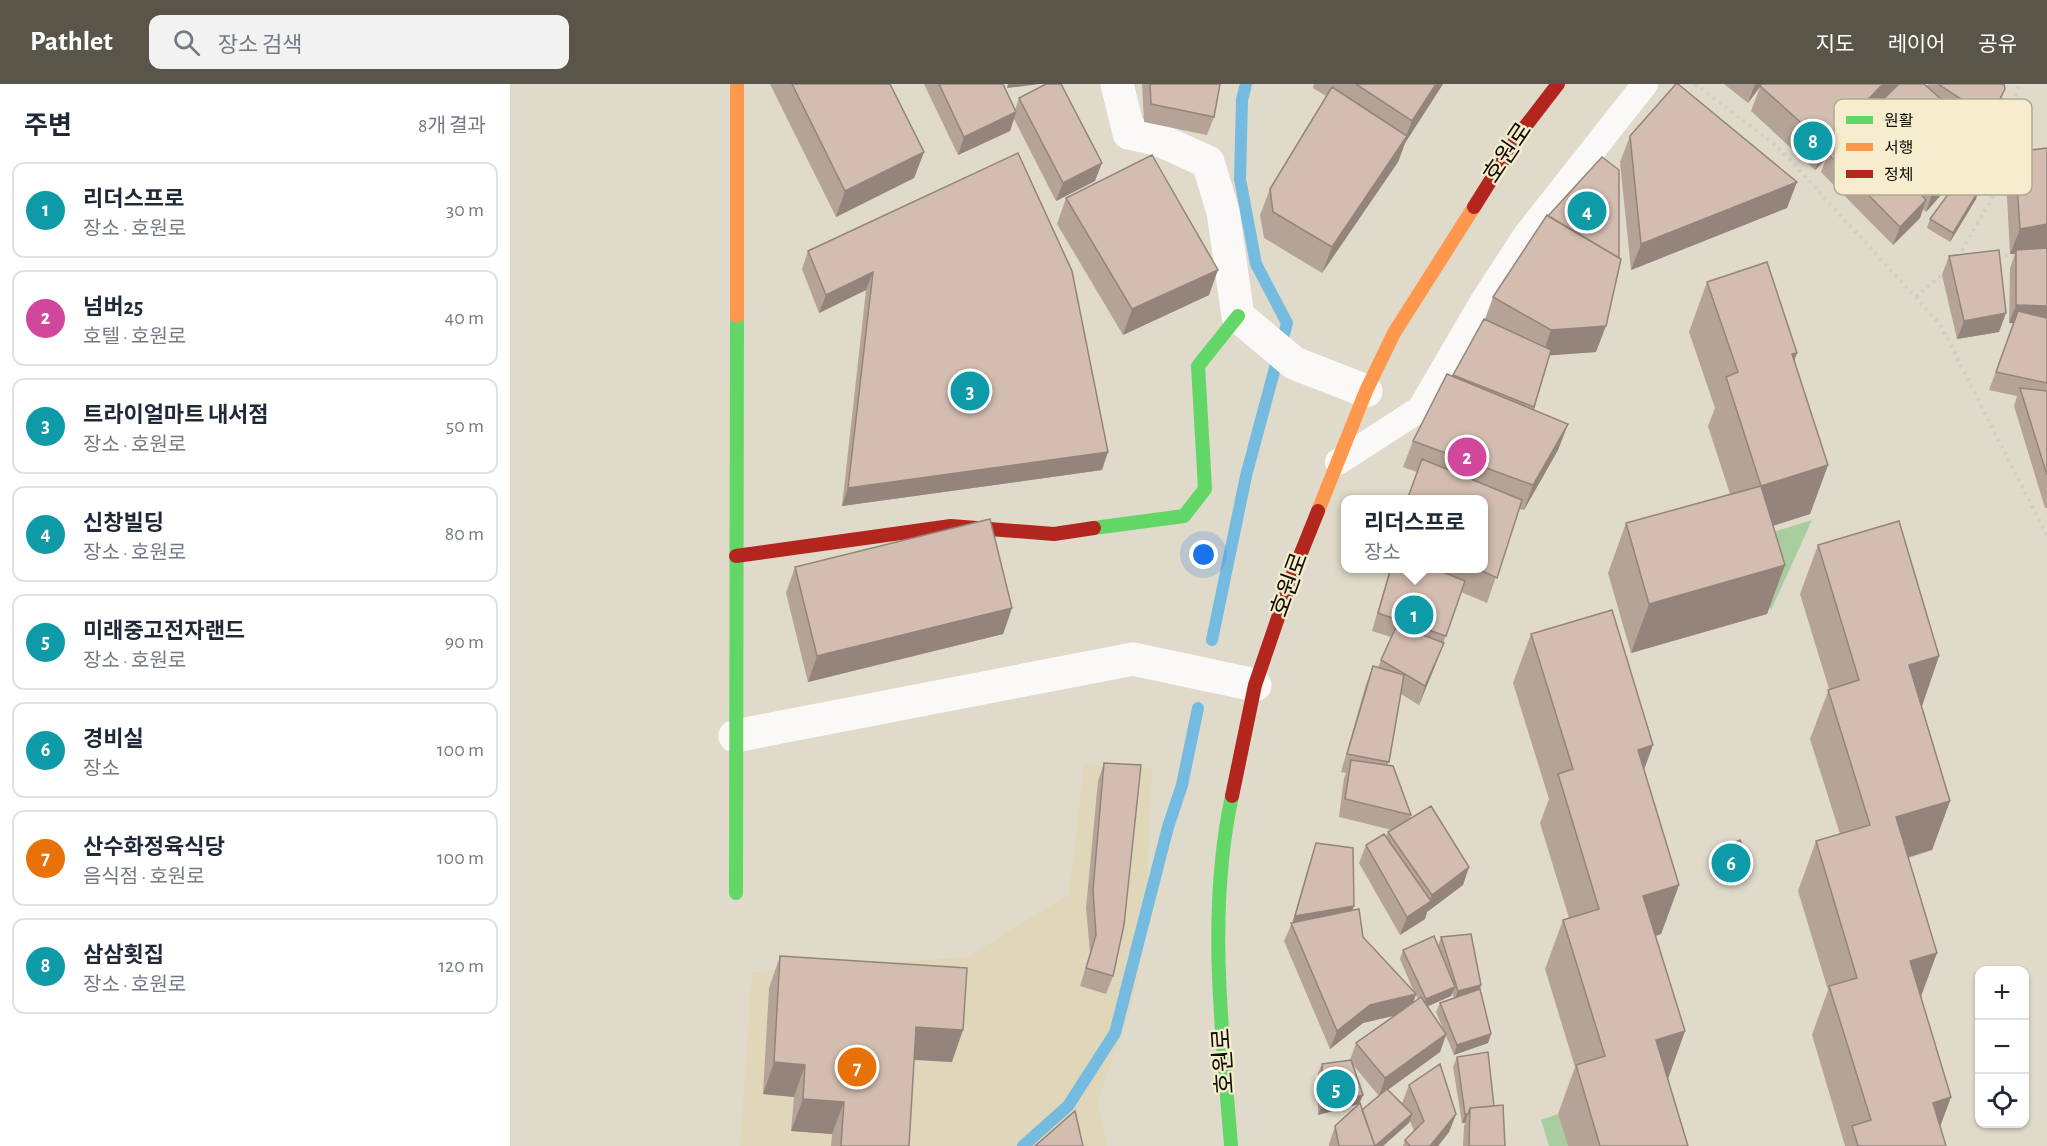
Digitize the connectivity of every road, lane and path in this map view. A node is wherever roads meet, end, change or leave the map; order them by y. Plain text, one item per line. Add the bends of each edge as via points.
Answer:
1 (737, 84) edge
2 (1117, 84) edge
3 (1558, 84) edge
4 (1645, 84) edge
5 (1695, 84) edge
6 (2019, 84) edge
7 (2015, 99) edge
8 (1993, 195) edge
9 (1960, 255) junction
10 (1971, 255) edge
11 (1993, 255) edge
12 (2025, 255) edge
13 (1955, 263) edge
14 (1947, 270) edge
15 (1916, 297) junction
16 (1238, 316) junction
17 (1366, 391) junction
18 (1338, 462) junction
19 (2047, 536) edge
20 (736, 556) junction
21 (1256, 685) junction
22 (735, 736) junction
23 (736, 893) dead end
24 (1231, 1146) edge

1 - 20 street
2 - 16 street via 1129,133 1157,139 1208,162 1223,212
3 - 17 street, 호원로 via 1521,132 1442,254 1394,333
4 - 18 lane via 1526,235 1420,410
5 - 15 path via 1777,146
6 - 7 path
8 - 9 path
9 - 10 path
9 - 13 path
11 - 12 path
14 - 15 path
15 - 19 path via 1940,324
16 - 17 street via 1294,363
16 - 20 street via 1198,366 1205,489 1184,516 1054,534 951,526
17 - 18 street, 호원로
18 - 21 street, 호원로 via 1295,568
20 - 22 street
21 - 22 street via 1133,658
21 - 24 street, 호원로 via 1222,842 1217,966
22 - 23 street

